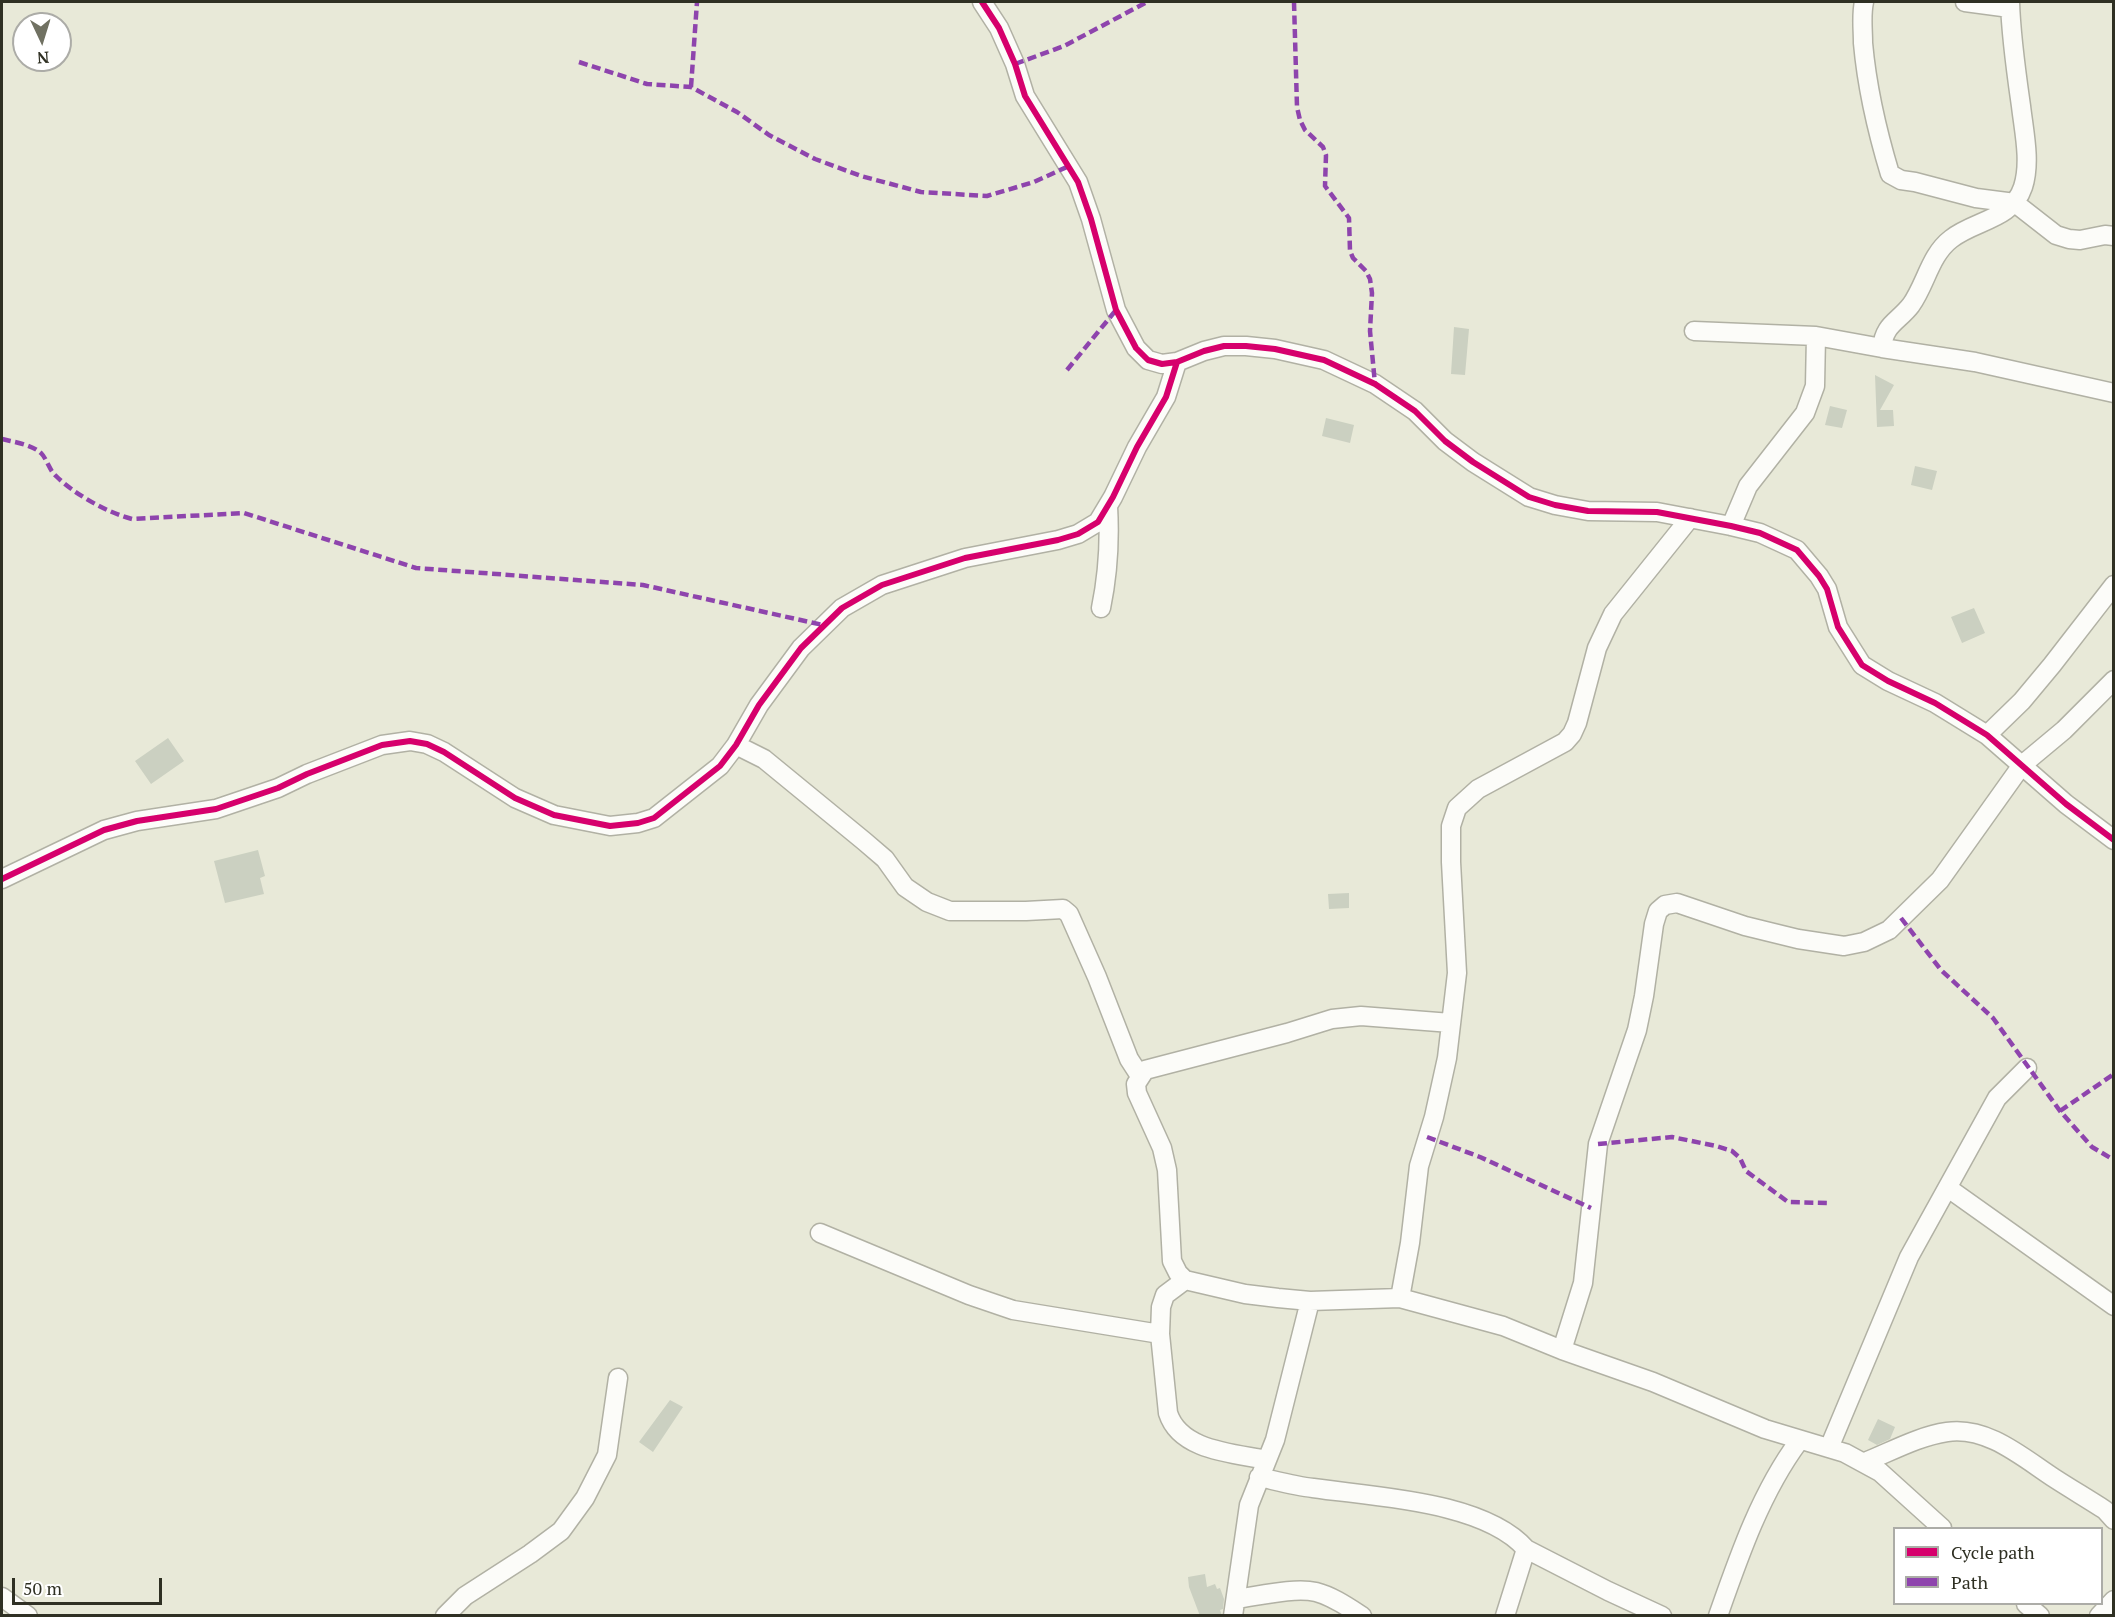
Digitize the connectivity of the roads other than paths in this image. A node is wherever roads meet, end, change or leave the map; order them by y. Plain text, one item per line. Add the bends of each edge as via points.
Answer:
1 (982, 2) edge
2 (1864, 2) edge
3 (1965, 2) edge
4 (2010, 5) edge
5 (2015, 204) junction
6 (2114, 236) edge
7 (1694, 331) dead end
8 (1816, 336) junction
9 (1882, 348) junction
10 (1177, 362) junction
11 (2114, 393) edge
12 (1108, 506) junction
13 (1690, 518) junction
14 (1731, 526) junction
15 (2114, 585) edge
16 (1101, 608) dead end
17 (2114, 680) edge
18 (1987, 735) junction
19 (736, 745) junction
20 (2022, 765) junction
21 (2114, 840) edge
22 (2, 879) edge
23 (1451, 1023) junction
24 (2027, 1068) dead end
25 (1140, 1076) junction
26 (1948, 1188) junction
27 (820, 1233) dead end
28 (1185, 1280) junction
29 (1400, 1298) junction
30 (1310, 1301) junction
31 (2114, 1306) edge
32 (1160, 1334) junction
33 (1562, 1350) junction
34 (618, 1378) dead end
35 (1798, 1441) junction
36 (1829, 1448) junction
37 (1267, 1460) junction
38 (1865, 1462) junction
39 (1259, 1477) junction
40 (2114, 1520) edge
41 (1941, 1527) edge
42 (1527, 1549) junction
43 (2, 1598) edge
44 (2114, 1600) edge
45 (2027, 1605) edge
46 (1235, 1607) edge
47 (28, 1616) edge
48 (445, 1616) edge
49 (1362, 1616) edge
50 (1505, 1616) edge
51 (1662, 1616) edge
52 (1718, 1616) edge
53 (2040, 1616) edge
54 (2099, 1616) edge

1 - 10 street via 999,28 1025,96 1078,182 1116,310 1136,348 1148,360 1162,364
2 - 5 street via 1865,68 1875,124 1890,174 1901,180
3 - 4 street
4 - 5 street via 2026,147 2023,188
5 - 6 street via 2056,235 2080,240
5 - 9 street via 1948,241 1910,306 1885,332
7 - 8 street
8 - 9 street
8 - 14 street via 1815,386 1805,413 1748,486
9 - 11 street via 1975,362
10 - 12 street via 1166,397
10 - 13 street via 1224,346 1275,349 1324,360 1375,384 1415,411 1473,462 1529,496 1588,511 1656,512
12 - 16 street via 1109,554
12 - 19 street via 1098,522 1078,534 965,558 882,585 842,608 801,648 759,705
13 - 14 street
13 - 23 street via 1613,614 1597,648 1572,734 1555,748 1478,789 1457,808 1451,825 1457,973
14 - 18 street via 1760,533 1797,550 1827,589 1838,627 1862,664
15 - 18 street via 2022,701
17 - 20 street
18 - 20 street
19 - 22 street via 720,766 654,818 610,826 554,815 515,798 427,744 410,741 382,745 216,809 104,830
19 - 25 street via 764,759 864,841 885,859 905,886 927,902 950,911 1063,909 1069,914 1129,1059
20 - 21 street
20 - 33 street via 1940,880 1889,930 1864,942 1844,946 1798,939 1745,927 1677,903 1665,904 1658,911 1637,1030 1598,1144 1583,1283
23 - 25 street via 1361,1016 1332,1020 1145,1070
23 - 29 street via 1440,1092 1419,1166
24 - 26 street via 1997,1098
25 - 28 street via 1137,1093 1155,1130 1167,1170 1172,1261
26 - 31 street
26 - 36 street via 1909,1257
27 - 32 street via 1013,1310
28 - 30 street via 1245,1294
28 - 32 street via 1165,1294
29 - 30 street
29 - 33 street via 1503,1326
30 - 37 street
32 - 37 street via 1172,1425 1184,1438 1208,1447
33 - 35 street
34 - 48 street via 608,1455 585,1498 561,1531 465,1596
35 - 36 street
35 - 52 street via 1783,1461 1759,1510
36 - 38 street
37 - 39 street
38 - 40 street via 1944,1432 1971,1432 2016,1453
38 - 41 street
39 - 42 street via 1428,1504 1500,1528
39 - 46 street via 1244,1529
42 - 50 street
42 - 51 street
43 - 47 street
44 - 54 street
45 - 53 street
46 - 49 street via 1299,1590 1336,1600

